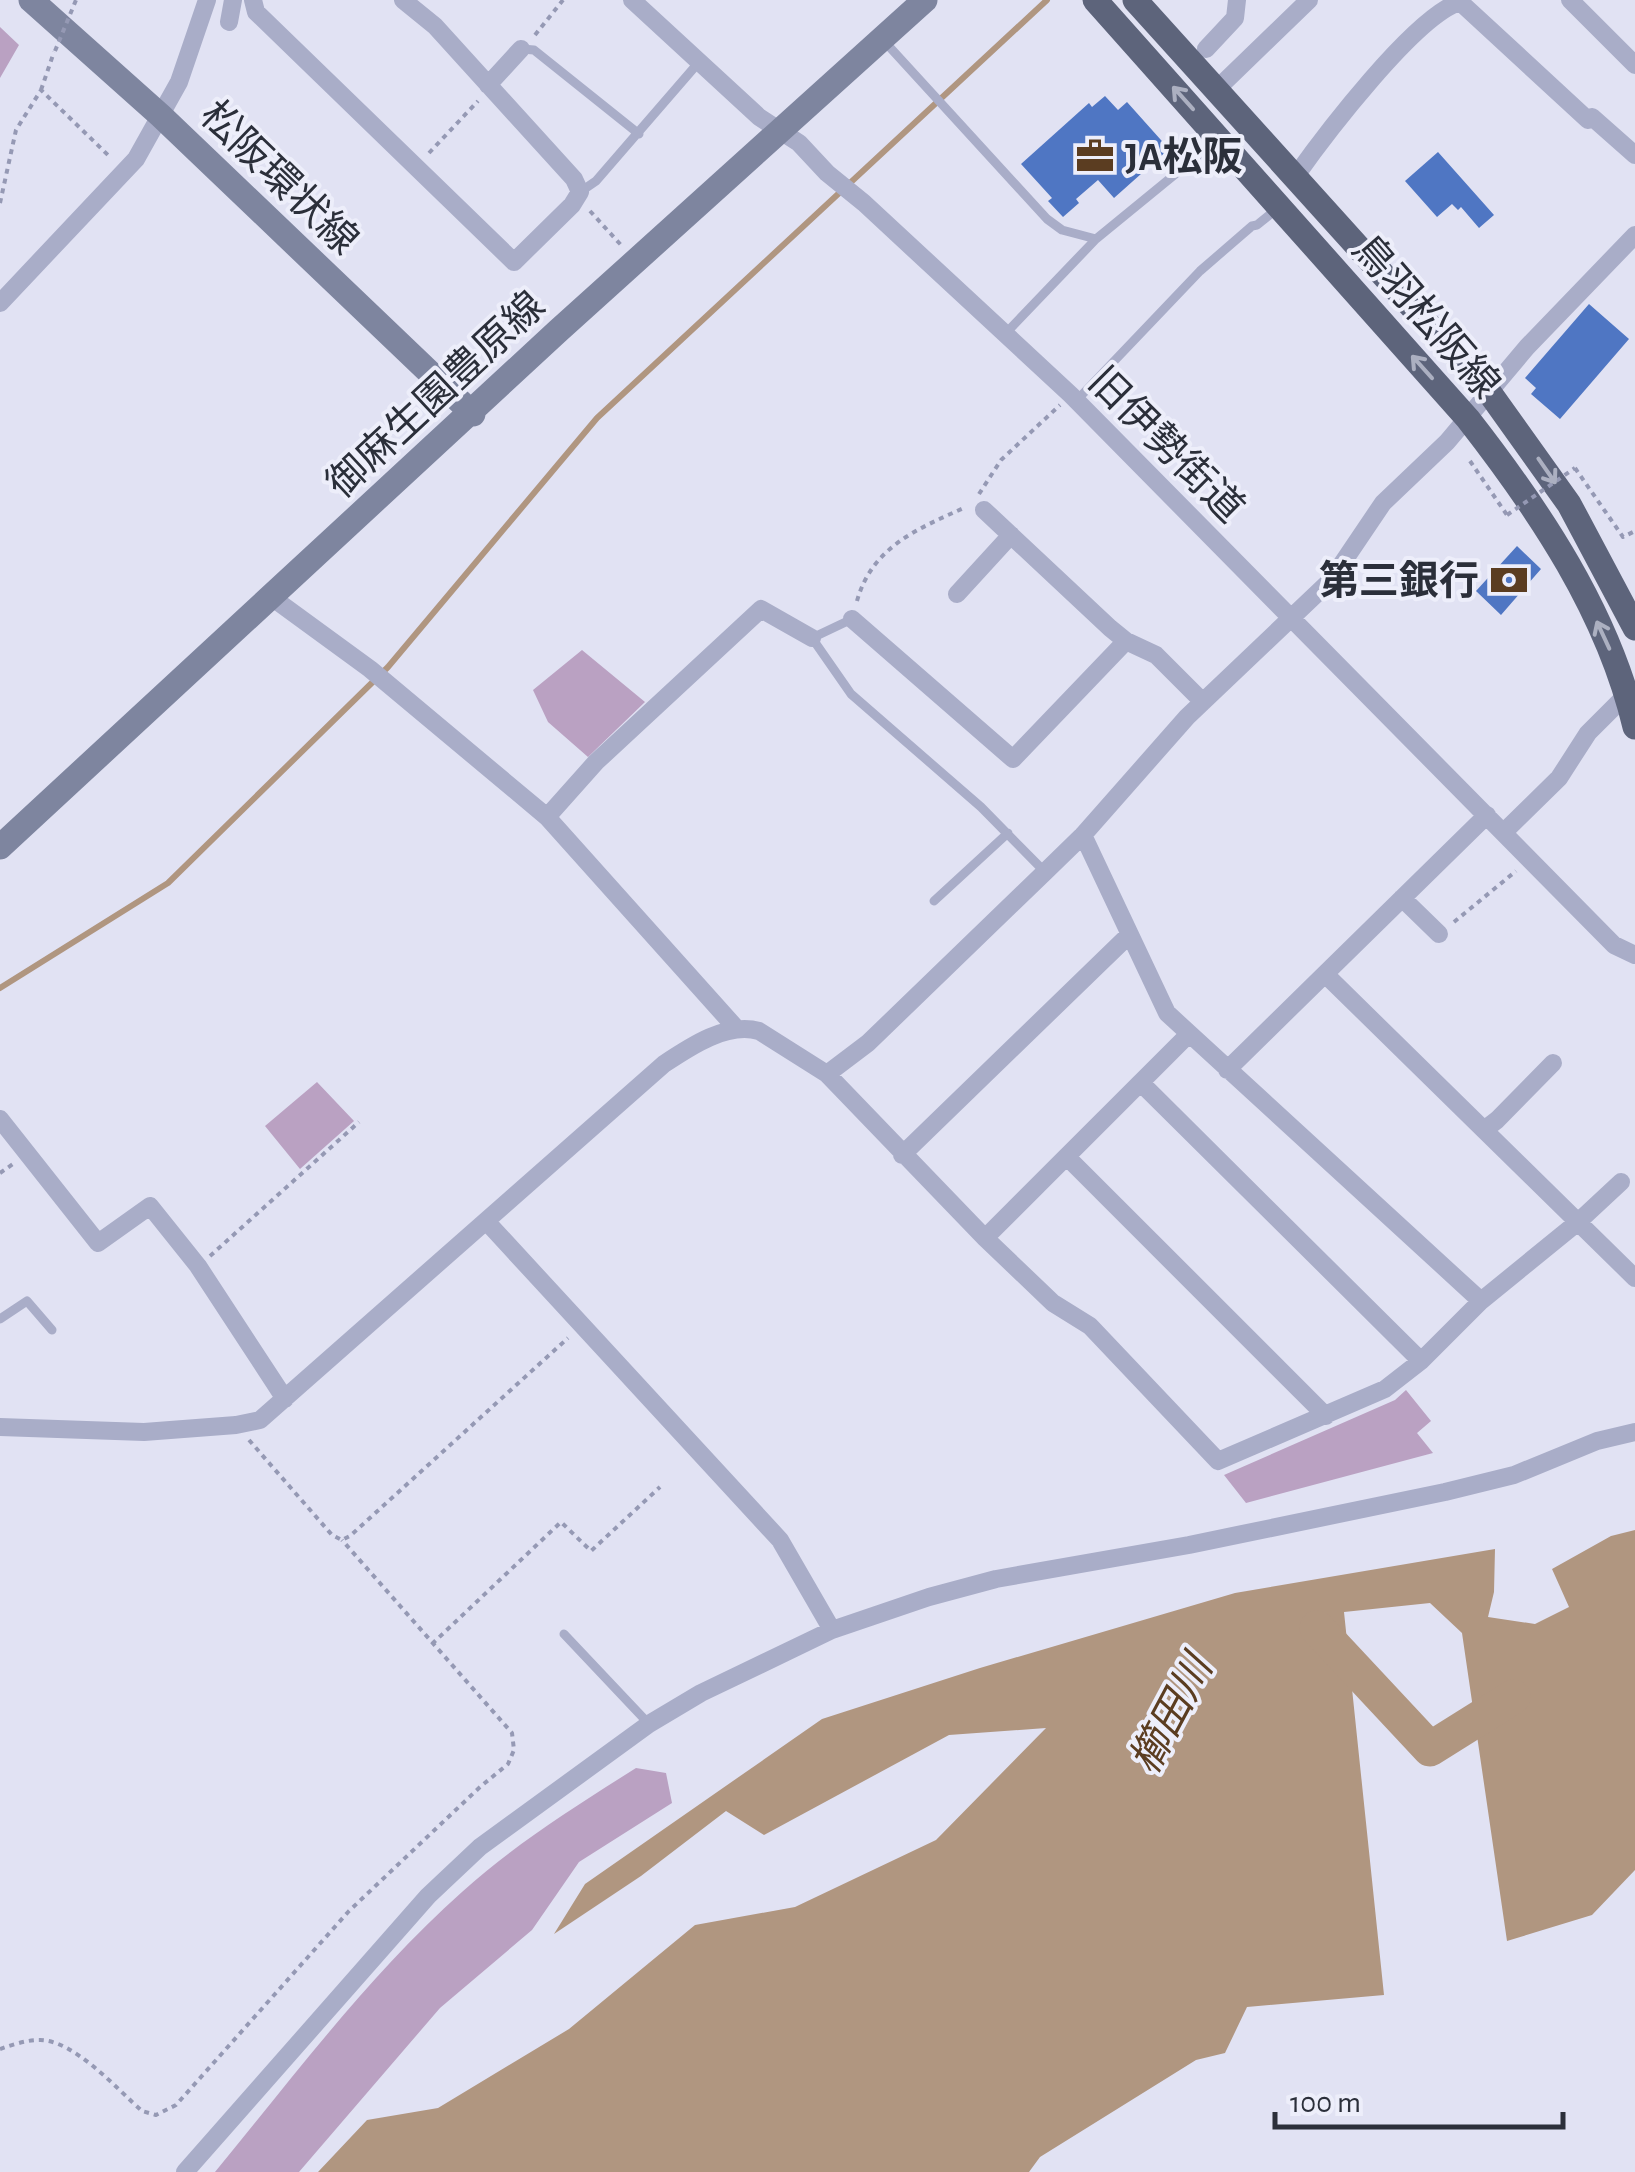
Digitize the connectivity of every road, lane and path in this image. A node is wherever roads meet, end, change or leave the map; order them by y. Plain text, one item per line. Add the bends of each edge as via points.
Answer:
1 (31, 0) edge
2 (76, 0) edge
3 (207, 0) edge
4 (233, 0) edge
5 (253, 0) edge
6 (403, 0) edge
7 (563, 0) edge
8 (632, 0) edge
9 (925, 0) edge
10 (1095, 0) edge
11 (1135, 0) edge
12 (1237, 0) edge
13 (1309, 0) edge
14 (1570, 0) edge
15 (1460, 1) edge
16 (228, 22) dead end
17 (881, 38) junction
18 (524, 49) junction
19 (1206, 49) dead end
20 (700, 62) junction
21 (1635, 66) edge
22 (488, 84) junction
23 (41, 90) junction
24 (1216, 90) junction
25 (161, 116) junction
26 (778, 132) junction
27 (639, 134) junction
28 (1219, 138) junction
29 (1635, 155) edge
30 (416, 165) junction
31 (124, 171) junction
32 (1295, 177) junction
33 (579, 194) junction
34 (0, 203) edge
35 (1280, 206) junction
36 (1635, 235) edge
37 (1096, 239) junction
38 (627, 252) dead end
39 (0, 303) edge
40 (1005, 334) junction
41 (1489, 392) junction
42 (1074, 398) junction
43 (473, 414) junction
44 (1468, 418) junction
45 (1462, 450) dead end
46 (984, 510) dead end
47 (1635, 531) edge
48 (1011, 535) junction
49 (956, 594) dead end
50 (270, 596) junction
51 (852, 619) junction
52 (1292, 620) junction
53 (1635, 628) edge
54 (812, 638) junction
55 (1126, 641) junction
56 (1631, 690) edge
57 (1203, 702) junction
58 (1635, 726) edge
59 (1487, 814) junction
60 (548, 817) junction
61 (1505, 831) junction
62 (1008, 834) junction
63 (1083, 835) junction
64 (0, 847) edge
65 (1532, 859) junction
66 (1045, 872) junction
67 (1402, 898) junction
68 (934, 901) dead end
69 (1440, 934) joint
70 (1129, 935) junction
71 (1635, 956) edge
72 (1325, 974) junction
73 (736, 1028) junction
74 (1188, 1035) junction
75 (1553, 1063) dead end
76 (1227, 1070) junction
77 (827, 1074) junction
78 (1142, 1084) junction
79 (0, 1120) edge
80 (359, 1122) dead end
81 (1484, 1130) junction
82 (902, 1155) junction
83 (1068, 1158) junction
84 (1621, 1182) dead end
85 (486, 1221) junction
86 (1578, 1222) junction
87 (985, 1238) junction
88 (198, 1266) junction
89 (1635, 1278) edge
90 (1482, 1301) junction
91 (0, 1319) edge
92 (52, 1330) dead end
93 (587, 1331) junction
94 (1421, 1361) junction
95 (286, 1399) junction
96 (1326, 1416) junction
97 (236, 1425) junction
98 (0, 1427) edge
99 (1635, 1432) edge
100 (660, 1487) dead end
101 (342, 1540) junction
102 (832, 1630) junction
103 (564, 1634) dead end
104 (432, 1644) junction
105 (649, 1724) junction
106 (0, 2048) edge
107 (185, 2172) edge

1 - 25 main road, 松阪環状線
2 - 23 path, bridge
3 - 25 street via 180,82
4 - 16 street
5 - 30 street via 256,12
6 - 22 street
7 - 18 path
8 - 20 street, 旧伊勢街道
9 - 17 main road, 御麻生園豊原線
28 -> 10 main road, 鳥羽松阪線
11 - 24 main road, 鳥羽松阪線
12 - 19 street via 1235,18
13 - 24 street
14 - 21 street
15 - 29 street
15 - 32 street via 1432,17 1379,72
17 - 26 main road, 御麻生園豊原線
17 - 37 lane via 1048,219
18 - 22 street
18 - 27 lane
20 - 26 street, 旧伊勢街道
20 - 27 lane
22 - 30 path
22 - 33 street via 574,179
23 - 31 path
23 - 34 path via 16,130
24 - 32 main road, 鳥羽松阪線
25 - 31 street
25 - 43 main road, 松阪環状線
26 - 40 street, 旧伊勢街道 via 799,143
26 - 43 main road, 御麻生園豊原線
27 - 33 lane
28 - 35 main road, 鳥羽松阪線
28 - 37 lane
30 - 33 street via 514,262
31 - 39 street
32 - 41 main road, 鳥羽松阪線
33 - 38 path
35 - 42 lane via 1200,271
44 -> 35 main road, 鳥羽松阪線
36 - 41 street
37 - 40 lane
40 - 42 street, 旧伊勢街道
41 - 44 street
41 -> 53 main road, 鳥羽松阪線 via 1569,504
42 - 51 path via 1002,460 975,501 874,562
42 - 52 street, 旧伊勢街道
43 - 50 main road, 御麻生園豊原線
44 - 52 street via 1383,503 1331,580
56 -> 44 main road, 鳥羽松阪線 via 1560,552
45 - 47 path, bridge via 1507,515 1576,468 1623,537
46 - 48 street
48 - 49 street
48 - 55 street
50 - 60 street via 389,684
50 - 64 main road, 御麻生園豊原線
51 - 54 lane
51 - 55 street via 1012,760
52 - 57 street
52 - 59 street, 旧伊勢街道
54 - 60 street via 761,609 596,762
54 - 62 lane via 851,694
55 - 57 street via 1156,655
56 - 58 main road, 鳥羽松阪線
56 - 61 street
57 - 63 street
59 - 61 street, 旧伊勢街道
59 - 67 street
60 - 73 street
61 - 65 street, 旧伊勢街道
62 - 66 lane
62 - 68 lane
63 - 66 street
63 - 70 street
65 - 69 path
65 - 71 street, 旧伊勢街道 via 1614,944
66 - 77 street via 868,1043
67 - 69 street
67 - 72 street
70 - 74 street via 1166,1013
70 - 82 street
72 - 76 street
72 - 81 street
73 - 77 street via 759,1031
73 - 85 street via 664,1064
74 - 76 street
74 - 78 street
75 - 81 street
76 - 90 street
77 - 82 street
78 - 83 street
78 - 94 street
79 - 88 street via 98,1243 150,1206
80 - 88 path
81 - 86 street
82 - 87 street
83 - 87 street
83 - 96 street
84 - 86 street
85 - 93 street
85 - 95 street
86 - 89 street
86 - 90 street
87 - 96 street via 1053,1303 1090,1326 1218,1461
88 - 95 street
90 - 94 street
91 - 92 lane via 26,1301
93 - 101 path via 567,1338
93 - 102 street via 780,1540
94 - 96 street via 1385,1389
95 - 97 street via 260,1420
97 - 98 street via 144,1432
97 - 101 path
99 - 102 street via 1480,1484 996,1580
100 - 104 path via 590,1551 561,1522
101 - 104 path
102 - 105 street
103 - 105 lane
104 - 106 path via 512,1733 508,1764 349,1911 176,2105 156,2115 142,2112 54,2041
105 - 107 street via 480,1847 428,1896

